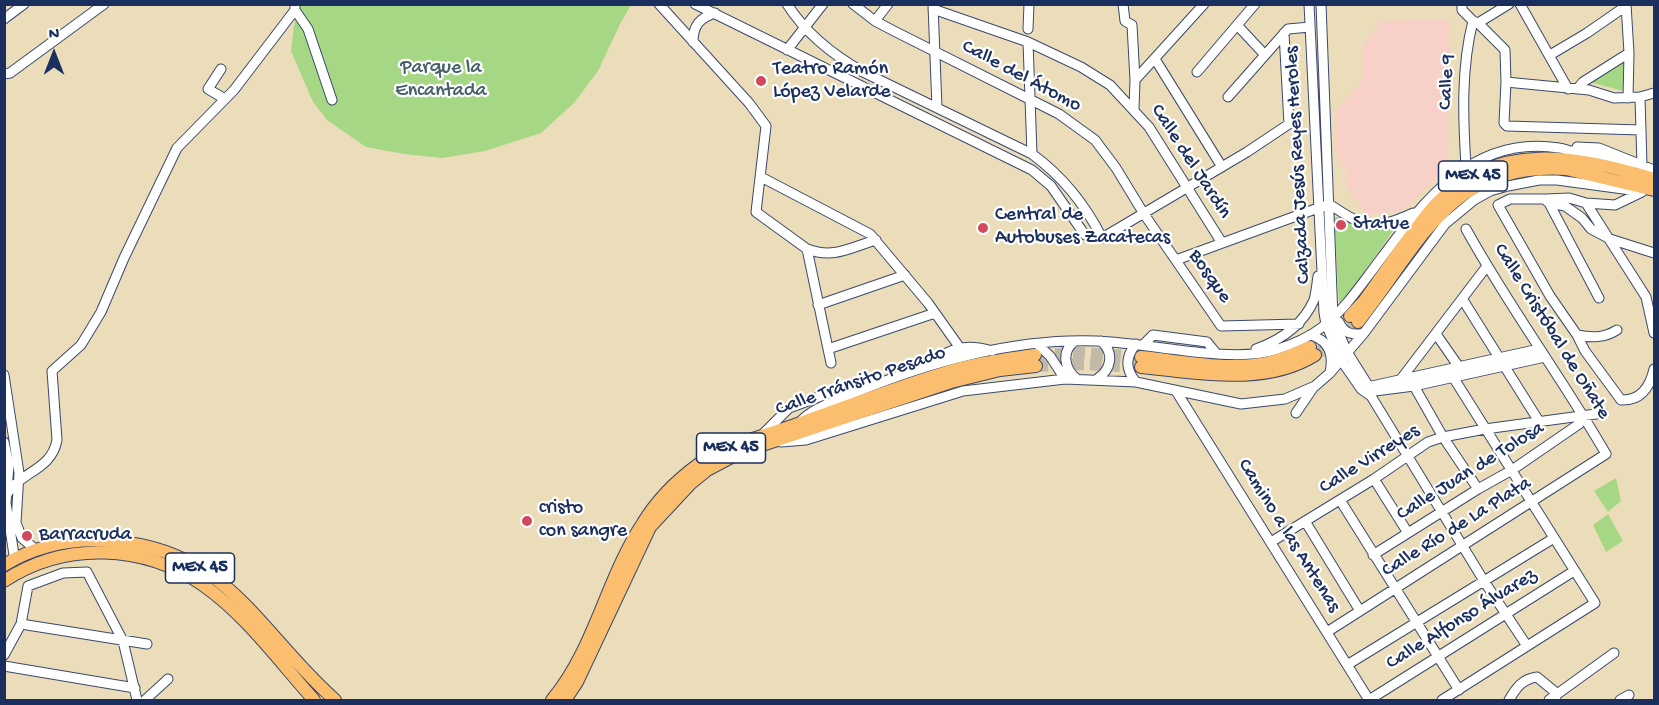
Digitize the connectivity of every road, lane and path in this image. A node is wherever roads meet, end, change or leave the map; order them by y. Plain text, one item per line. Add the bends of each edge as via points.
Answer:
1 (24, 4) edge
2 (104, 4) edge
3 (659, 4) edge
4 (695, 4) edge
5 (787, 4) edge
6 (824, 4) edge
7 (852, 4) edge
8 (888, 4) edge
9 (1029, 4) edge
10 (1191, 4) edge
11 (1204, 4) edge
12 (1256, 4) edge
13 (1309, 4) edge
14 (1321, 4) edge
15 (1462, 4) edge
16 (1520, 4) edge
17 (1121, 5) edge
18 (1626, 5) edge
19 (1504, 6) edge
20 (295, 7) edge
21 (933, 7) edge
22 (716, 14) junction
23 (1191, 18) junction
24 (4, 19) edge
25 (875, 21) junction
26 (1475, 22) junction
27 (1237, 25) junction
28 (804, 27) junction
29 (1310, 27) junction
30 (1028, 29) dead end
31 (1284, 33) junction
32 (693, 42) junction
33 (1028, 42) junction
34 (787, 50) junction
35 (936, 52) junction
36 (1629, 53) junction
37 (1265, 55) junction
38 (1550, 55) junction
39 (1155, 59) junction
40 (221, 69) dead end
41 (1197, 72) dead end
42 (4, 74) edge
43 (1134, 80) junction
44 (1506, 82) junction
45 (1573, 89) junction
46 (1654, 93) edge
47 (1228, 97) dead end
48 (1640, 97) junction
49 (917, 98) junction
50 (1628, 98) junction
51 (225, 99) junction
52 (1031, 99) junction
53 (332, 100) dead end
54 (937, 108) junction
55 (1134, 109) junction
56 (910, 111) junction
57 (1641, 130) junction
58 (1559, 148) junction
59 (1032, 154) junction
60 (1466, 166) junction
61 (1642, 166) junction
62 (1222, 167) junction
63 (761, 177) junction
64 (1652, 183) edge
65 (1186, 189) junction
66 (1547, 201) junction
67 (1586, 203) junction
68 (1329, 204) junction
69 (1318, 208) junction
70 (1415, 213) junction
71 (1144, 214) junction
72 (1466, 229) dead end
73 (1102, 238) junction
74 (1610, 239) junction
75 (876, 240) junction
76 (1222, 243) junction
77 (807, 249) junction
78 (1654, 253) edge
79 (1176, 260) junction
80 (1321, 261) junction
81 (1487, 266) junction
82 (904, 275) junction
83 (1599, 298) dead end
84 (1463, 300) junction
85 (818, 305) junction
86 (935, 313) junction
87 (1353, 320) junction
88 (1330, 321) junction
89 (1299, 324) junction
90 (1617, 330) dead end
91 (1654, 333) edge
92 (1436, 334) junction
93 (1577, 335) junction
94 (1076, 341) junction
95 (1101, 341) junction
96 (1140, 344) junction
97 (1312, 346) junction
98 (960, 348) junction
99 (828, 349) junction
100 (993, 351) junction
101 (1542, 353) junction
102 (1240, 354) junction
103 (1036, 355) junction
104 (1344, 356) junction
105 (1141, 362) tunnel mouth
106 (1502, 362) junction
107 (831, 363) dead end
108 (1459, 367) junction
109 (1352, 368) junction
110 (1654, 369) edge
111 (1330, 373) junction
112 (909, 374) junction
113 (4, 375) edge
114 (1453, 377) junction
115 (1065, 379) junction
116 (1077, 379) junction
117 (1097, 379) junction
118 (1401, 379) junction
119 (1136, 382) junction
120 (876, 384) junction
121 (1315, 386) junction
122 (1414, 386) junction
123 (1176, 391) junction
124 (1367, 391) junction
125 (1296, 413) dead end
126 (1603, 413) dead end
127 (1584, 417) junction
128 (1540, 423) junction
129 (797, 424) junction
130 (1485, 429) junction
131 (8, 430) edge
132 (1443, 437) junction
133 (766, 439) junction
134 (4, 442) edge
135 (1606, 454) joint
136 (1408, 455) junction
137 (1512, 470) junction
138 (1374, 479) junction
139 (18, 482) junction
140 (1478, 489) junction
141 (6, 496) edge
142 (1340, 500) junction
143 (1531, 502) junction
144 (1441, 512) junction
145 (1305, 521) junction
146 (1408, 533) junction
147 (1554, 538) junction
148 (1271, 542) junction
149 (1462, 546) junction
150 (36, 550) junction
151 (1373, 555) junction
152 (9, 563) edge
153 (1574, 571) junction
154 (4, 581) edge
155 (1484, 581) junction
156 (1395, 588) junction
157 (1360, 610) junction
158 (1506, 614) junction
159 (1417, 623) junction
160 (21, 624) junction
161 (1327, 632) junction
162 (123, 641) junction
163 (147, 644) dead end
164 (1527, 646) junction
165 (1614, 653) dead end
166 (4, 655) edge
167 (1438, 657) junction
168 (1347, 665) junction
169 (4, 666) edge
170 (168, 679) dead end
171 (135, 688) junction
172 (1459, 690) junction
173 (1553, 699) edge
174 (137, 700) edge
175 (145, 700) edge
176 (314, 700) edge
177 (335, 700) edge
178 (552, 700) edge
179 (565, 700) edge
180 (1369, 700) edge
181 (1442, 700) edge
182 (1509, 700) edge

1 - 24 street
2 - 42 street
3 - 32 street
4 - 22 street
5 - 28 street
6 - 28 street
7 - 25 street, Calle del Átomo
8 - 25 street
9 - 30 street
10 - 23 street
11 - 23 street
12 - 27 street
13 - 29 street, Calzada Jesús Reyes Heroles
14 - 68 street, Calzada Jesús Reyes Heroles
15 - 26 street via 1462,10
16 - 38 street
17 - 43 street via 1125,21 1132,25
18 - 36 street
18 - 38 street
19 - 26 street
20 - 51 street
20 - 53 street via 308,29
21 - 33 street, Calle del Jardín
21 - 35 street
22 - 32 street via 698,23
22 - 34 street
23 - 39 street
25 - 35 street, Calle del Átomo
26 - 44 street via 1505,50
26 - 60 street, Calle 9 via 1467,52
27 - 37 street
27 - 41 street
28 - 34 street
28 - 49 street via 838,57
29 - 31 street via 1288,28
29 - 69 street, Calzada Jesús Reyes Heroles
31 - 37 street
31 - 62 street via 1289,124
32 - 63 street via 766,126
33 - 52 street
33 - 55 street, Calle del Jardín via 1110,85
34 - 56 street
35 - 52 street, Calle del Átomo
35 - 54 street
36 - 45 street
36 - 50 street
37 - 47 street
38 - 45 street
39 - 43 street
39 - 62 street
40 - 51 street via 208,89
43 - 55 street
44 - 45 street
44 - 57 street via 1507,126
45 - 50 street
46 - 48 street
48 - 50 street
48 - 57 street
49 - 54 street
49 - 56 street
51 - 139 street via 177,148 101,312 81,345 54,368 51,376 55,449 45,464
52 - 59 street
52 - 71 street, Calle del Átomo via 1095,140
54 - 59 street
55 - 65 street, Calle del Jardín
56 - 73 street via 1032,170 1051,186 1085,235
57 - 61 street
58 - 60 street via 1510,149
58 - 61 street via 1599,148
58 - 64 street via 1627,166
59 - 73 street via 1065,183
60 - 70 street
61 - 64 street
62 - 65 street
63 - 75 street
63 - 77 street via 756,212
64 - 67 street via 1615,205
64 - 87 street via 1557,180 1520,183 1490,191 1445,224
64 - 87 main road, MEX 45 via 1593,163 1549,158 1513,160 1482,171 1436,205
65 - 71 street
65 - 76 street, Calle del Jardín
66 - 67 street via 1569,198
66 - 74 street via 1565,206 1591,229
66 - 83 street
66 - 93 street via 1510,199 1498,205
67 - 74 street
68 - 69 street, Calle del Jardín
68 - 70 street via 1355,220 1375,226
68 - 88 street, Calzada Jesús Reyes Heroles
69 - 76 street, Calle del Jardín
69 - 80 street, Calzada Jesús Reyes Heroles
70 - 87 street
71 - 73 street
71 - 79 street, Bosque
72 - 81 street, Calle Cristóbal de Oñate
74 - 78 street
74 - 91 street via 1646,297
75 - 77 street via 834,253 820,254
75 - 82 street
76 - 79 street, Calle del Jardín
77 - 85 street
79 - 89 street, Bosque via 1221,326
80 - 88 street, Calzada Jesús Reyes Heroles
80 - 89 street via 1314,299
81 - 84 street
81 - 101 street, Calle Cristóbal de Oñate
82 - 85 street
82 - 86 street
84 - 92 street
84 - 106 street
85 - 99 street
86 - 98 street
86 - 99 street
87 - 88 street
87 - 104 street
87 - 109 street via 1359,345
88 - 97 street
88 - 104 street
89 - 102 street via 1269,344
90 - 93 street via 1590,338
92 - 108 street
92 - 118 street
93 - 110 street via 1621,400 1632,400 1647,389
94 - 95 street
94 - 103 street
94 - 116 street via 1065,357 1068,369
95 - 96 street
95 - 117 street via 1109,351 1110,364
96 - 102 street via 1153,335 1164,336 1207,342 1216,353
96 - 119 street via 1127,359 1127,368
97 - 102 street
97 - 105 main road via 1290,367 1253,374 1217,374
97 - 111 street via 1318,337 1330,348
98 - 100 street via 980,346
98 - 112 street
99 - 107 street
100 - 103 street
100 - 112 street
101 - 106 street
101 - 127 street, Calle Cristóbal de Oñate
103 - 115 street via 1050,356
103 - 129 main road, Calle Tránsito Pesado / MEX 45 via 956,369
103 - 133 main road, Calle Tránsito Pesado / MEX 45 via 1000,370
104 - 109 street
104 - 111 street
106 - 108 street
106 - 114 street
106 - 128 street
108 - 118 street
109 - 111 street
109 - 124 street
111 - 121 street
112 - 120 street
113 - 131 street
114 - 122 street
114 - 130 street
115 - 116 street
115 - 133 street via 963,391 806,440
116 - 117 street
117 - 119 street
118 - 124 street
119 - 123 street
120 - 129 street via 807,413
120 - 133 street via 851,385 789,408
121 - 123 street via 1285,399 1241,404
121 - 125 street
122 - 124 street
122 - 132 street
123 - 148 street, Camino a las Antenas
124 - 136 street
126 - 127 street, Calle Virreyes
127 - 128 street, Calle Virreyes
127 - 135 street, Calle Cristóbal de Oñate
127 - 137 street, Calle Juan de Tolosa via 1580,424
128 - 130 street, Calle Virreyes
129 - 133 main road, Calle Tránsito Pesado / MEX 45
130 - 132 street, Calle Virreyes
130 - 137 street
131 - 139 street via 17,460
132 - 136 street, Calle Virreyes
132 - 140 street
133 - 178 main road, Calle Tránsito Pesado / MEX 45 via 712,456 673,486 653,508 631,542 573,670
133 - 179 main road, Calle Tránsito Pesado / MEX 45 via 707,470 650,527
134 - 141 street via 9,465
135 - 143 street, Calle Río de La Plata
136 - 138 street, Calle Virreyes
136 - 144 street
137 - 140 street, Calle Juan de Tolosa
137 - 143 street
138 - 142 street, Calle Virreyes
138 - 146 street
139 - 141 street
139 - 150 street via 16,523 22,538
140 - 144 street, Calle Juan de Tolosa
141 - 152 street
142 - 145 street, Calle Virreyes
142 - 151 street
143 - 147 street
143 - 149 street, Calle Río de La Plata
144 - 146 street, Calle Juan de Tolosa
144 - 149 street
145 - 148 street, Calle Virreyes
145 - 157 street
146 - 151 street, Calle Juan de Tolosa
147 - 153 street
147 - 155 street
148 - 161 street, Camino a las Antenas
149 - 155 street
149 - 156 street, Calle Río de La Plata
150 - 152 main road, MEX 45
150 - 177 main road, MEX 45 via 76,541 111,541 145,546 187,561 235,594
151 - 156 street
153 - 158 street, Calle Alfonso Álvarez
153 - 164 street via 1595,603
154 - 176 main road, MEX 45 via 39,563 76,554 114,553 158,563 189,577 223,602
155 - 158 street
155 - 159 street
156 - 157 street, Calle Río de La Plata
156 - 159 street
157 - 161 street, Calle Río de La Plata
158 - 164 street
158 - 167 street, Calle Alfonso Álvarez
159 - 167 street
159 - 168 street
160 - 162 street
160 - 162 street via 28,586 63,573 87,572
160 - 166 street
161 - 168 street, Camino a las Antenas
162 - 163 street
162 - 171 street
164 - 172 street
165 - 173 street
167 - 172 street
167 - 180 street, Calle Alfonso Álvarez
168 - 180 street, Camino a las Antenas
169 - 171 street
170 - 175 street
171 - 174 street
172 - 181 street
173 - 182 street via 1554,691 1537,677 1518,686

